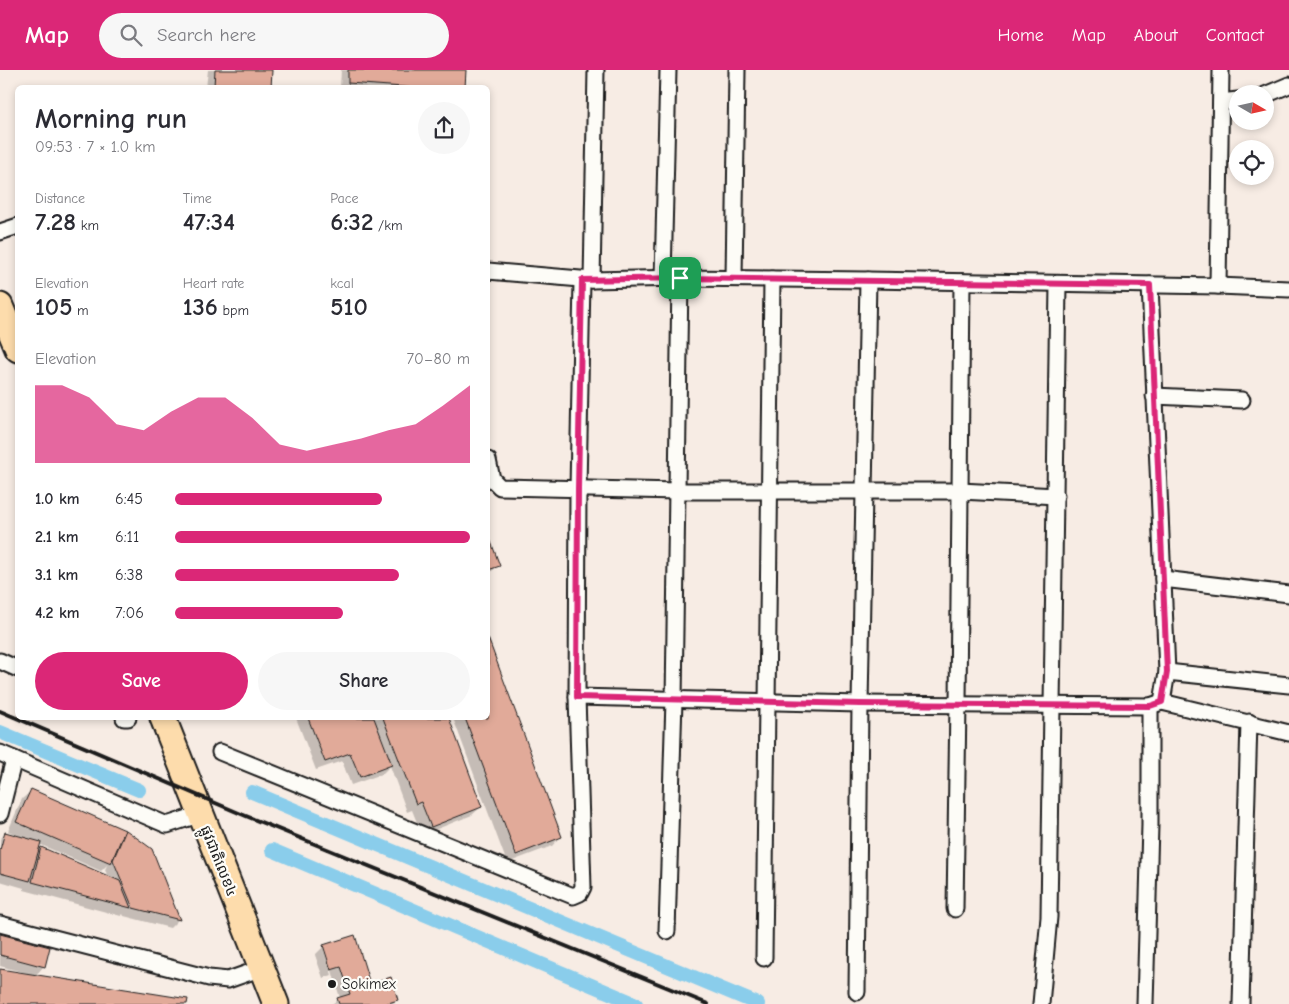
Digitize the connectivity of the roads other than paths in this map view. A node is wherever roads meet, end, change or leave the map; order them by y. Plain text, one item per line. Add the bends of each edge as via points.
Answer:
1 (596, 70) edge
2 (668, 70) edge
3 (736, 70) edge
4 (1221, 70) edge
5 (1289, 85) edge
6 (1274, 91) edge
7 (1229, 101) edge
8 (1221, 102) junction
9 (15, 227) edge
10 (0, 232) edge
11 (490, 271) edge
12 (663, 278) junction
13 (680, 278) junction
14 (734, 278) junction
15 (772, 279) junction
16 (587, 280) junction
17 (868, 280) junction
18 (962, 282) junction
19 (1058, 284) junction
20 (1150, 285) junction
21 (1218, 286) junction
22 (1289, 289) edge
23 (1154, 396) junction
24 (1242, 400) dead end
25 (490, 470) edge
26 (578, 489) junction
27 (863, 490) junction
28 (678, 491) junction
29 (770, 491) junction
30 (960, 491) junction
31 (1056, 496) junction
32 (1163, 579) junction
33 (1289, 594) edge
34 (0, 661) edge
35 (15, 668) edge
36 (1167, 672) junction
37 (1289, 685) edge
38 (577, 697) junction
39 (674, 700) junction
40 (767, 701) junction
41 (958, 703) junction
42 (860, 704) junction
43 (1051, 704) junction
44 (1156, 704) junction
45 (164, 720) edge
46 (1249, 722) junction
47 (1289, 733) edge
48 (220, 752) dead end
49 (7, 756) edge
50 (0, 814) edge
51 (201, 814) junction
52 (955, 909) dead end
53 (0, 924) edge
54 (667, 931) dead end
55 (764, 958) dead end
56 (262, 968) junction
57 (857, 992) dead end
58 (276, 1004) edge
59 (1041, 1004) edge
60 (1145, 1004) edge
61 (1241, 1004) edge

1 - 16 street
2 - 12 street
3 - 14 street
4 - 8 street
5 - 6 street
7 - 8 street
8 - 21 street
9 - 10 street
11 - 16 street
12 - 13 street
12 - 16 street
13 - 14 street
13 - 28 street
14 - 15 street
15 - 17 street
15 - 29 street
16 - 26 street
17 - 18 street
17 - 27 street
18 - 19 street
18 - 30 street
19 - 20 street
19 - 31 street
20 - 21 street
20 - 23 street
21 - 22 street
23 - 24 street
23 - 32 street
25 - 26 street via 492,479 500,487
26 - 28 street
26 - 38 street
27 - 29 street
27 - 30 street
27 - 42 street
28 - 29 street
28 - 39 street
29 - 40 street
30 - 31 street
30 - 41 street
31 - 43 street
32 - 33 street
32 - 36 street
34 - 35 street
36 - 37 street
36 - 44 street
38 - 39 street
38 - 48 street via 582,887 580,893 572,896
39 - 40 street
39 - 54 street
40 - 42 street
40 - 55 street
41 - 42 street
41 - 43 street
41 - 52 street
42 - 57 street
43 - 44 street
43 - 59 street via 1049,917
44 - 46 street
44 - 60 street
45 - 51 highway, ផ្លូវជាតិលេខ៤
46 - 47 street
46 - 61 street
49 - 50 street
49 - 51 street via 167,825
51 - 56 highway, ផ្លូវជាតិលេខ៤
53 - 56 street via 209,978 228,980
56 - 58 highway, ផ្លូវជាតិលេខ៤

